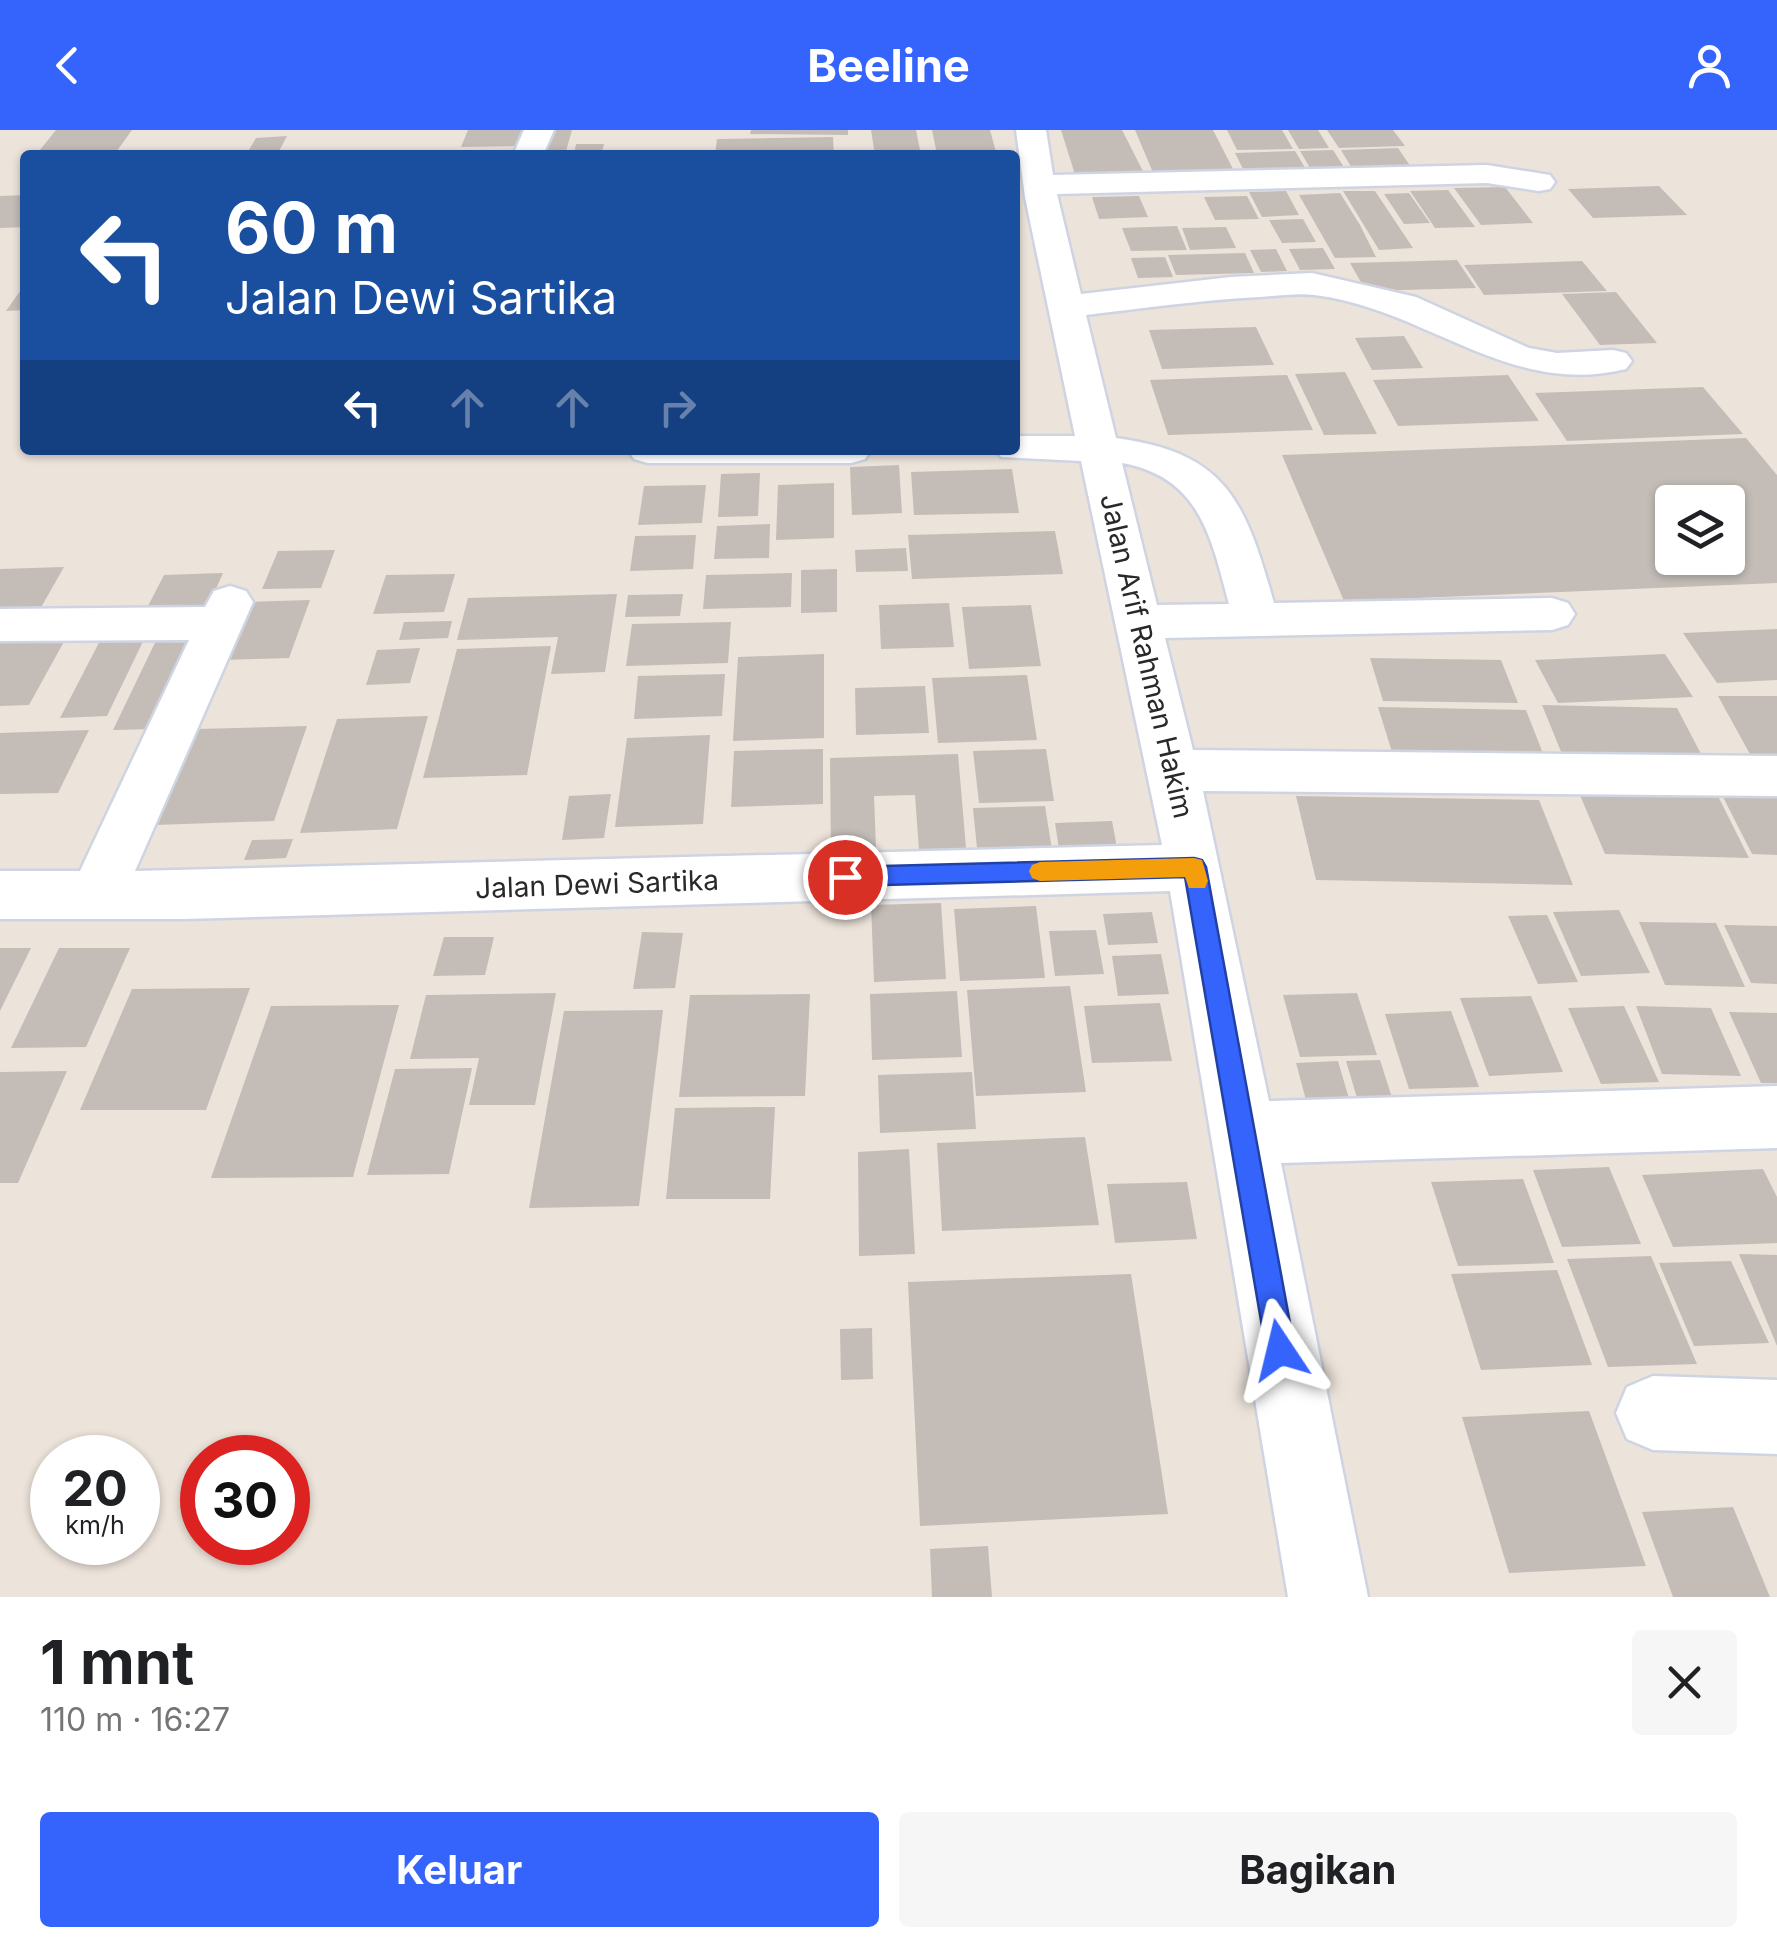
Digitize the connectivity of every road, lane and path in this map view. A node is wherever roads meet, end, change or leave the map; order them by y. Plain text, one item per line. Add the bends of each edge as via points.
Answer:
1 (1032, 130) edge
2 (1539, 182) dead end
3 (1032, 193) edge
4 (1068, 306) junction
5 (1613, 361) dead end
6 (1020, 448) edge
7 (1100, 448) junction
8 (1552, 614) dead end
9 (1256, 620) junction
10 (1140, 622) junction
11 (0, 625) edge
12 (1172, 770) junction
13 (1777, 776) edge
14 (1194, 867) junction
15 (0, 894) edge
16 (97, 895) junction
17 (1777, 1118) edge
18 (1242, 1134) junction
19 (1652, 1413) dead end
20 (1777, 1417) edge
21 (1328, 1597) edge

1 - 3 street, Jalan Arif Rahman Hakim
2 - 3 street via 1486,174
3 - 4 street, Jalan Arif Rahman Hakim
4 - 5 street via 1312,284 1403,305 1519,357 1557,364
4 - 7 street, Jalan Arif Rahman Hakim
6 - 7 street
7 - 9 street via 1140,450 1176,463 1201,482 1224,513
7 - 10 street, Jalan Arif Rahman Hakim
8 - 9 street
9 - 10 street
10 - 12 street, Jalan Arif Rahman Hakim
11 - 16 street via 226,612
12 - 13 street
12 - 14 street, Jalan Arif Rahman Hakim
14 - 16 street, Jalan Dewi Sartika
14 - 18 street, Jalan Arif Rahman Hakim
15 - 16 street, Jalan Dewi Sartika
17 - 18 street
18 - 21 street, Jalan Arif Rahman Hakim
19 - 20 street

